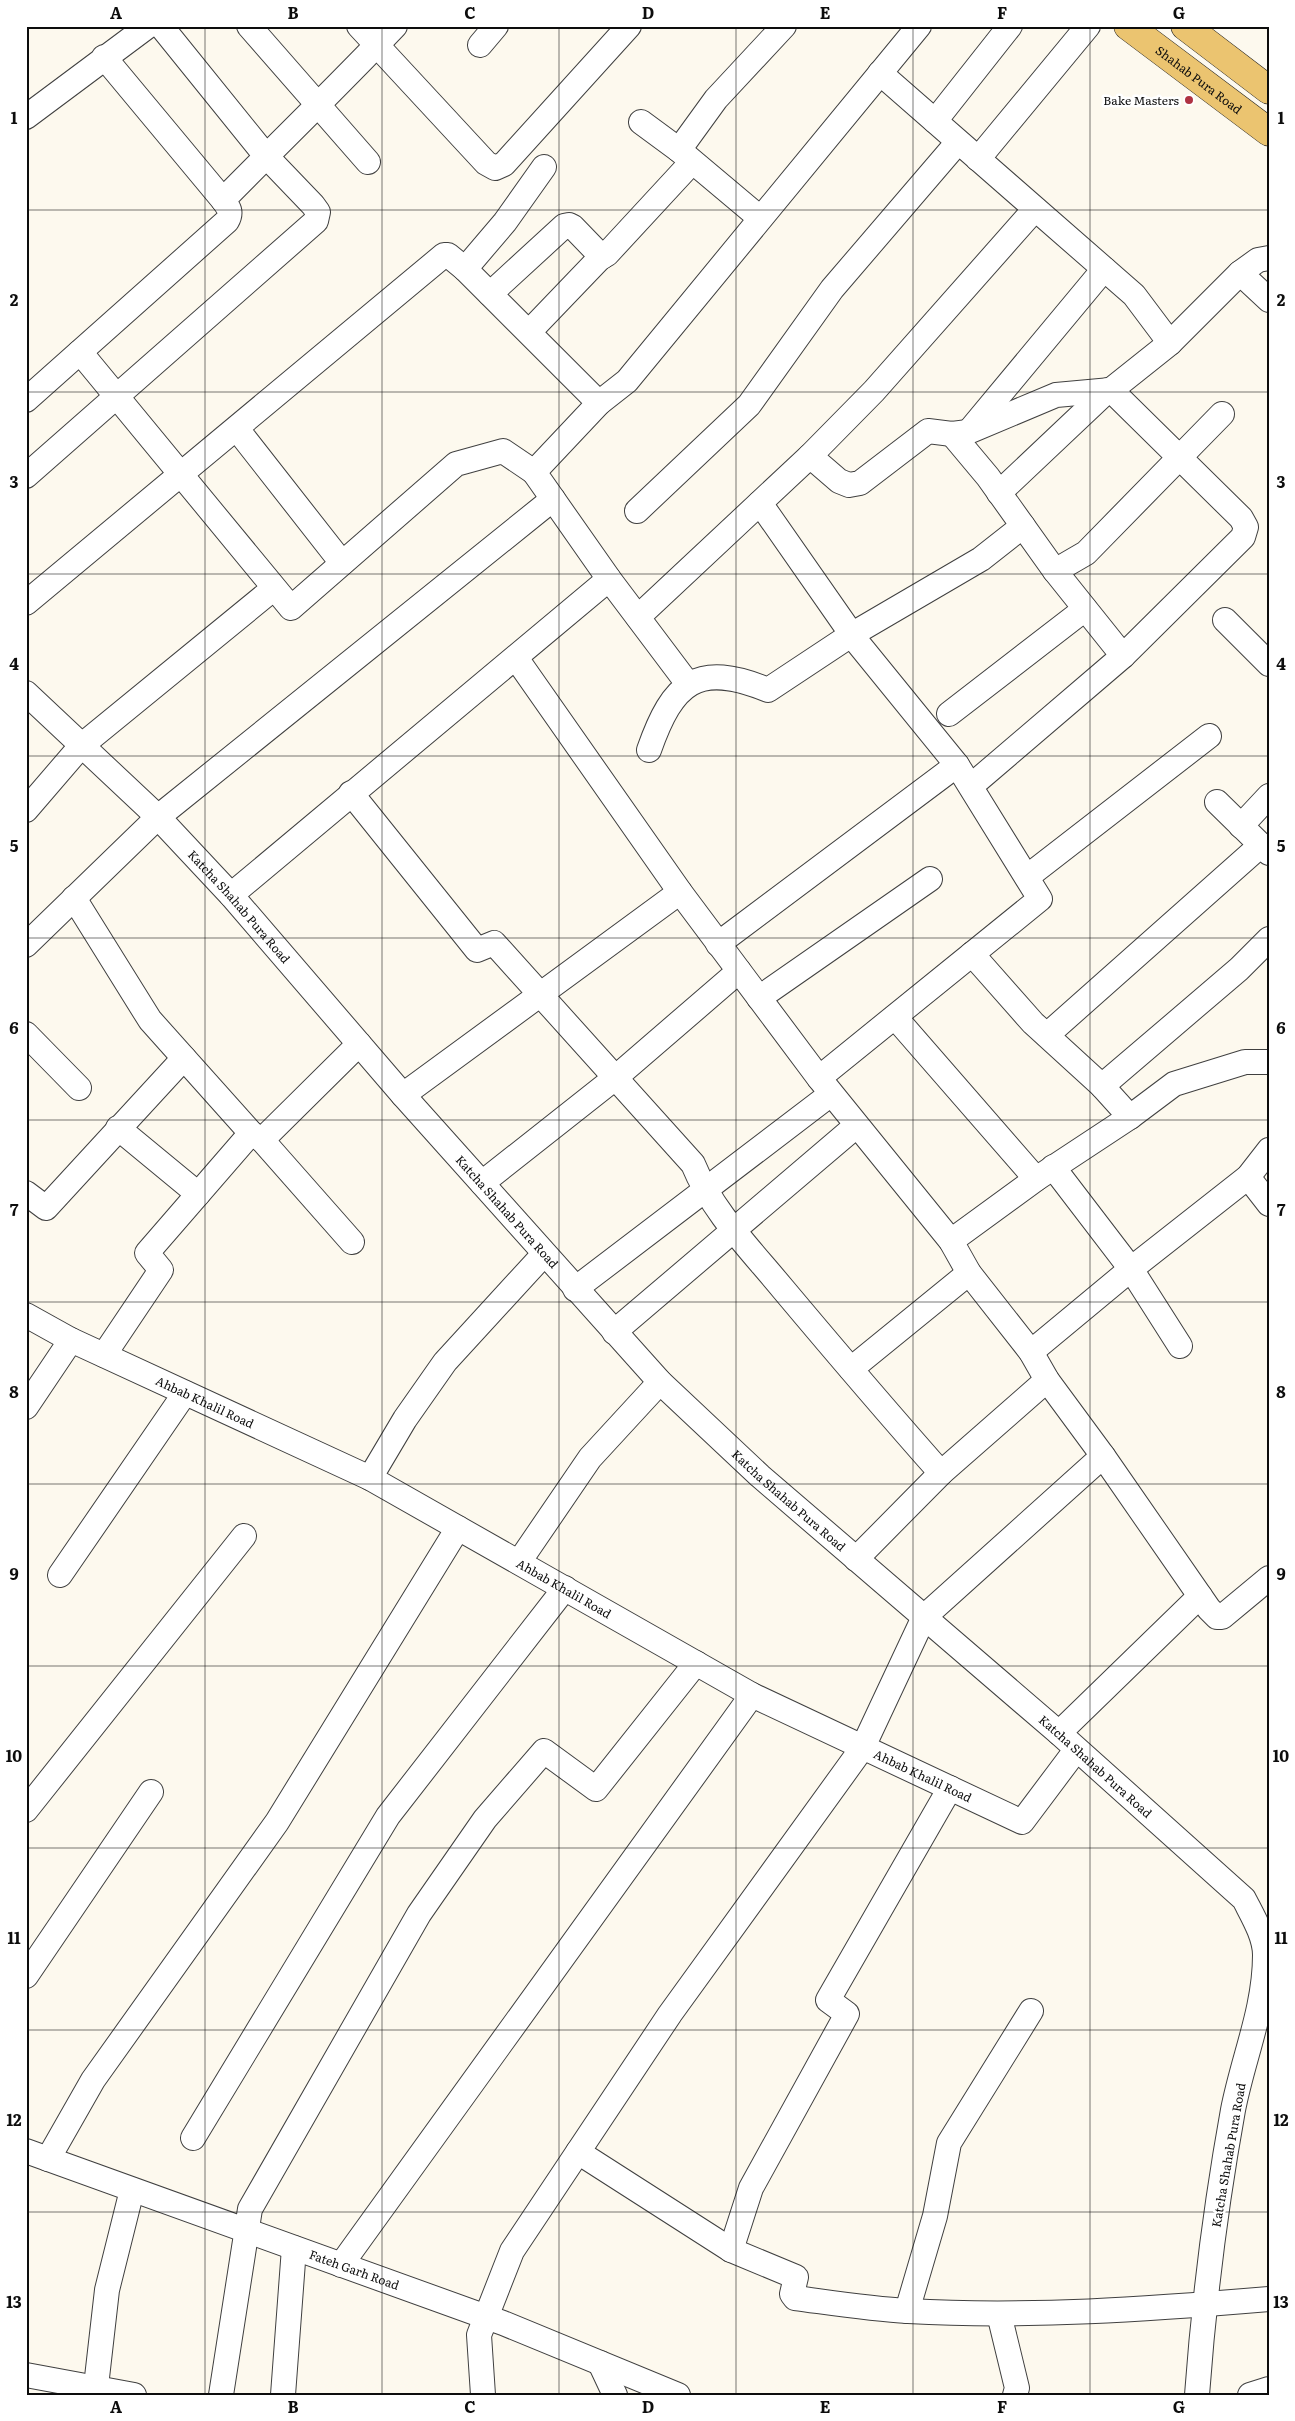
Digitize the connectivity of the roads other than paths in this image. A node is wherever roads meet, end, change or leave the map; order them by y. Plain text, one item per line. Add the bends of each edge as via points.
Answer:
1 (148, 26) edge
2 (160, 26) edge
3 (249, 26) edge
4 (359, 26) edge
5 (395, 26) edge
6 (496, 26) edge
7 (629, 26) edge
8 (784, 26) edge
9 (918, 26) edge
10 (1010, 26) edge
11 (1088, 26) edge
12 (1128, 26) edge
13 (1185, 26) edge
14 (376, 46) junction
15 (480, 46) dead end
16 (104, 57) junction
17 (880, 73) junction
18 (1269, 90) edge
19 (318, 103) junction
20 (26, 117) edge
21 (935, 121) junction
22 (641, 122) dead end
23 (1269, 132) edge
24 (958, 142) junction
25 (266, 156) junction
26 (685, 156) junction
27 (978, 160) junction
28 (368, 162) dead end
29 (544, 167) dead end
30 (223, 200) junction
31 (1034, 209) junction
32 (760, 218) junction
33 (602, 257) junction
34 (1269, 258) edge
35 (464, 269) junction
36 (1104, 269) junction
37 (1240, 272) junction
38 (490, 294) junction
39 (1269, 300) edge
40 (529, 332) junction
41 (1170, 343) junction
42 (80, 352) junction
43 (1109, 390) junction
44 (117, 397) junction
45 (26, 400) edge
46 (599, 403) junction
47 (1222, 414) dead end
48 (237, 428) junction
49 (960, 433) junction
50 (810, 456) junction
51 (1178, 458) junction
52 (534, 472) junction
53 (181, 475) junction
54 (26, 476) edge
55 (999, 493) junction
56 (553, 499) junction
57 (760, 503) junction
58 (636, 511) dead end
59 (1023, 526) junction
60 (342, 563) junction
61 (1054, 571) junction
62 (610, 579) junction
63 (273, 589) junction
64 (26, 603) edge
65 (1085, 609) junction
66 (638, 618) junction
67 (1225, 620) dead end
68 (852, 635) junction
69 (1123, 656) junction
70 (516, 658) junction
71 (1269, 664) edge
72 (688, 684) junction
73 (26, 693) edge
74 (950, 714) dead end
75 (1209, 736) dead end
76 (81, 746) junction
77 (649, 750) dead end
78 (957, 766) junction
79 (971, 786) junction
80 (352, 793) junction
81 (1269, 796) edge
82 (1217, 802) dead end
83 (26, 810) edge
84 (158, 817) junction
85 (1241, 826) junction
86 (1265, 849) edge
87 (1027, 877) junction
88 (930, 879) dead end
89 (680, 892) junction
90 (231, 895) junction
91 (74, 898) junction
92 (1269, 939) edge
93 (718, 944) junction
94 (26, 946) edge
95 (972, 954) junction
96 (739, 971) junction
97 (541, 994) junction
98 (759, 998) junction
99 (895, 1017) junction
100 (26, 1034) edge
101 (1046, 1035) junction
102 (359, 1044) junction
103 (184, 1058) junction
104 (1269, 1062) edge
105 (616, 1078) junction
106 (825, 1086) junction
107 (1102, 1086) junction
108 (79, 1088) dead end
109 (403, 1095) junction
110 (1130, 1117) junction
111 (856, 1126) junction
112 (118, 1128) junction
113 (257, 1137) junction
114 (1269, 1150) edge
115 (1044, 1173) junction
116 (1248, 1177) junction
117 (482, 1183) junction
118 (704, 1190) junction
119 (26, 1193) edge
120 (198, 1194) junction
121 (1269, 1204) edge
122 (734, 1230) junction
123 (352, 1242) dead end
124 (951, 1242) junction
125 (544, 1254) junction
126 (1130, 1269) junction
127 (969, 1273) junction
128 (575, 1289) junction
129 (26, 1315) edge
130 (614, 1332) junction
131 (71, 1340) junction
132 (1180, 1346) dead end
133 (1031, 1352) junction
134 (104, 1355) junction
135 (850, 1370) junction
136 (1047, 1380) junction
137 (660, 1382) junction
138 (185, 1393) junction
139 (26, 1407) edge
140 (1103, 1456) junction
141 (941, 1473) junction
142 (370, 1478) junction
143 (458, 1528) junction
144 (244, 1536) dead end
145 (856, 1559) junction
146 (518, 1562) junction
147 (60, 1575) dead end
148 (1269, 1578) edge
149 (565, 1588) junction
150 (1200, 1596) junction
151 (924, 1618) junction
152 (696, 1663) junction
153 (752, 1695) junction
154 (1059, 1733) junction
155 (863, 1747) junction
156 (1076, 1750) junction
157 (950, 1788) junction
158 (150, 1792) dead end
159 (31, 1796) edge
160 (26, 1976) edge
161 (1031, 2011) dead end
162 (1263, 2019) edge
163 (193, 2138) dead end
164 (578, 2152) junction
165 (37, 2155) edge
166 (132, 2190) junction
167 (248, 2232) junction
168 (294, 2248) junction
169 (731, 2250) junction
170 (341, 2265) junction
171 (1269, 2299) edge
172 (1205, 2304) junction
173 (907, 2311) junction
174 (999, 2314) junction
175 (486, 2318) junction
176 (600, 2363) junction
177 (26, 2375) edge
178 (1269, 2388) edge
179 (95, 2391) edge
180 (134, 2395) edge
181 (221, 2395) edge
182 (283, 2395) edge
183 (483, 2395) edge
184 (615, 2395) edge
185 (678, 2395) edge
186 (1015, 2395) edge
187 (1197, 2395) edge
188 (1250, 2395) edge

1 - 16 street
2 - 25 street
3 - 19 street
4 - 14 street
5 - 14 street
6 - 15 street
7 - 14 street via 504,164 495,168 486,163
8 - 26 street via 716,99
9 - 17 street
10 - 21 street
11 - 27 street
12 - 23 main road, Shahab Pura Road
13 - 18 main road
14 - 19 street
16 - 20 street
16 - 30 street
17 - 21 street
17 - 32 street
19 - 25 street
19 - 28 street
21 - 24 street
22 - 26 street
24 - 27 street
24 - 58 street via 832,289 749,405
25 - 30 street
25 - 44 street via 318,212 316,221
26 - 32 street
26 - 33 street
27 - 31 street
29 - 35 street via 505,222
30 - 42 street via 230,209 227,221
31 - 36 street
31 - 50 street via 874,391
32 - 46 street via 627,381
33 - 38 street via 573,227 564,226
33 - 40 street
34 - 37 street via 1258,260
35 - 38 street
35 - 48 street via 448,256 440,256
36 - 41 street via 1134,295
36 - 49 street
37 - 39 street
37 - 41 street
38 - 40 street
40 - 46 street
41 - 43 street
42 - 44 street
42 - 45 street
43 - 49 street via 1056,395
43 - 51 street
43 - 55 street
44 - 53 street
44 - 54 street
46 - 52 street
47 - 51 street
48 - 53 street
48 - 60 street
49 - 50 street via 928,431 860,483 849,485 839,481
49 - 55 street
50 - 57 street
51 - 61 street via 1086,552
51 - 69 street via 1242,518 1246,527 1243,537
52 - 56 street
52 - 60 street via 503,451 456,464
53 - 63 street
53 - 64 street
55 - 59 street
56 - 62 street
56 - 84 street
57 - 66 street
57 - 68 street
59 - 61 street
59 - 68 street via 981,559
60 - 63 street via 290,608
61 - 65 street
62 - 66 street
62 - 70 street
63 - 76 street
65 - 69 street
65 - 74 street
66 - 72 street
67 - 71 street
68 - 72 street via 768,690 729,677 708,677
68 - 78 street
69 - 79 street
70 - 80 street
70 - 89 street
72 - 77 street via 659,722
73 - 76 street, Katcha Shahab Pura Road
75 - 87 street
76 - 83 street
76 - 84 street, Katcha Shahab Pura Road
78 - 79 street
78 - 93 street
79 - 87 street
80 - 90 street
80 - 97 street via 477,950 494,943
81 - 85 street
82 - 85 street
84 - 90 street, Katcha Shahab Pura Road
84 - 91 street
85 - 86 street
86 - 101 street
87 - 95 street via 1040,899
88 - 98 street
89 - 93 street
89 - 97 street
90 - 102 street, Katcha Shahab Pura Road
91 - 94 street
91 - 103 street via 150,1020
92 - 107 street via 1239,969
93 - 96 street
95 - 99 street
95 - 101 street
96 - 98 street
96 - 105 street
97 - 105 street
97 - 109 street
98 - 106 street
99 - 106 street
99 - 115 street
100 - 108 street
101 - 107 street
102 - 109 street, Katcha Shahab Pura Road
102 - 113 street
103 - 112 street
103 - 113 street
104 - 110 street via 1245,1062 1174,1084
105 - 117 street
105 - 118 street via 693,1164
106 - 111 street
106 - 118 street
107 - 110 street
109 - 117 street, Katcha Shahab Pura Road
110 - 115 street
111 - 122 street
111 - 124 street
112 - 119 street via 46,1208
112 - 120 street
113 - 120 street
113 - 123 street
114 - 116 street
115 - 124 street
115 - 126 street
116 - 121 street
116 - 126 street
117 - 125 street, Katcha Shahab Pura Road
118 - 122 street
118 - 128 street
120 - 134 street via 147,1254 162,1270
122 - 130 street
122 - 135 street
124 - 127 street
125 - 128 street, Katcha Shahab Pura Road
125 - 142 street via 445,1362 405,1419
126 - 132 street
126 - 133 street
127 - 133 street
127 - 135 street
128 - 130 street, Katcha Shahab Pura Road
129 - 131 street, Ahbab Khalil Road
130 - 137 street, Katcha Shahab Pura Road
131 - 134 street, Ahbab Khalil Road
131 - 139 street
133 - 136 street
134 - 138 street, Ahbab Khalil Road
135 - 141 street
136 - 140 street
136 - 141 street
137 - 145 street, Katcha Shahab Pura Road via 760,1476
137 - 146 street via 590,1458
138 - 142 street, Ahbab Khalil Road
138 - 147 street
140 - 150 street
140 - 151 street
141 - 145 street
142 - 143 street, Ahbab Khalil Road
143 - 146 street, Ahbab Khalil Road
143 - 165 street via 277,1822
144 - 159 street
145 - 151 street, Katcha Shahab Pura Road
146 - 149 street, Ahbab Khalil Road
148 - 150 street via 1222,1617 1216,1617
149 - 152 street, Ahbab Khalil Road
149 - 163 street via 388,1816
150 - 154 street
151 - 154 street, Katcha Shahab Pura Road
151 - 155 street
152 - 153 street, Ahbab Khalil Road
152 - 167 street via 596,1789 544,1751 485,1819 414,1923 250,2210
153 - 155 street, Ahbab Khalil Road
153 - 170 street
154 - 156 street, Katcha Shahab Pura Road
155 - 157 street, Ahbab Khalil Road
155 - 164 street via 670,2014
156 - 157 street, Ahbab Khalil Road via 1022,1822
156 - 162 street, Katcha Shahab Pura Road via 1244,1898 1266,1952
157 - 169 street via 828,2000 847,2014 751,2188
158 - 160 street
161 - 173 street via 949,2143 935,2216
162 - 172 street, Katcha Shahab Pura Road via 1234,2108
164 - 169 street
164 - 175 street via 512,2251
165 - 166 street, Fateh Garh Road
166 - 167 street, Fateh Garh Road
166 - 179 street via 107,2290
167 - 168 street, Fateh Garh Road
167 - 181 street
168 - 170 street, Fateh Garh Road
168 - 182 street
169 - 173 street via 796,2277 793,2296
170 - 175 street, Fateh Garh Road
171 - 172 street
172 - 174 street
172 - 187 street, Katcha Shahab Pura Road
173 - 174 street
174 - 186 street via 1017,2388
175 - 176 street, Fateh Garh Road
175 - 183 street via 478,2335
176 - 184 street
176 - 185 street, Fateh Garh Road
177 - 179 street
178 - 188 street
179 - 180 street

